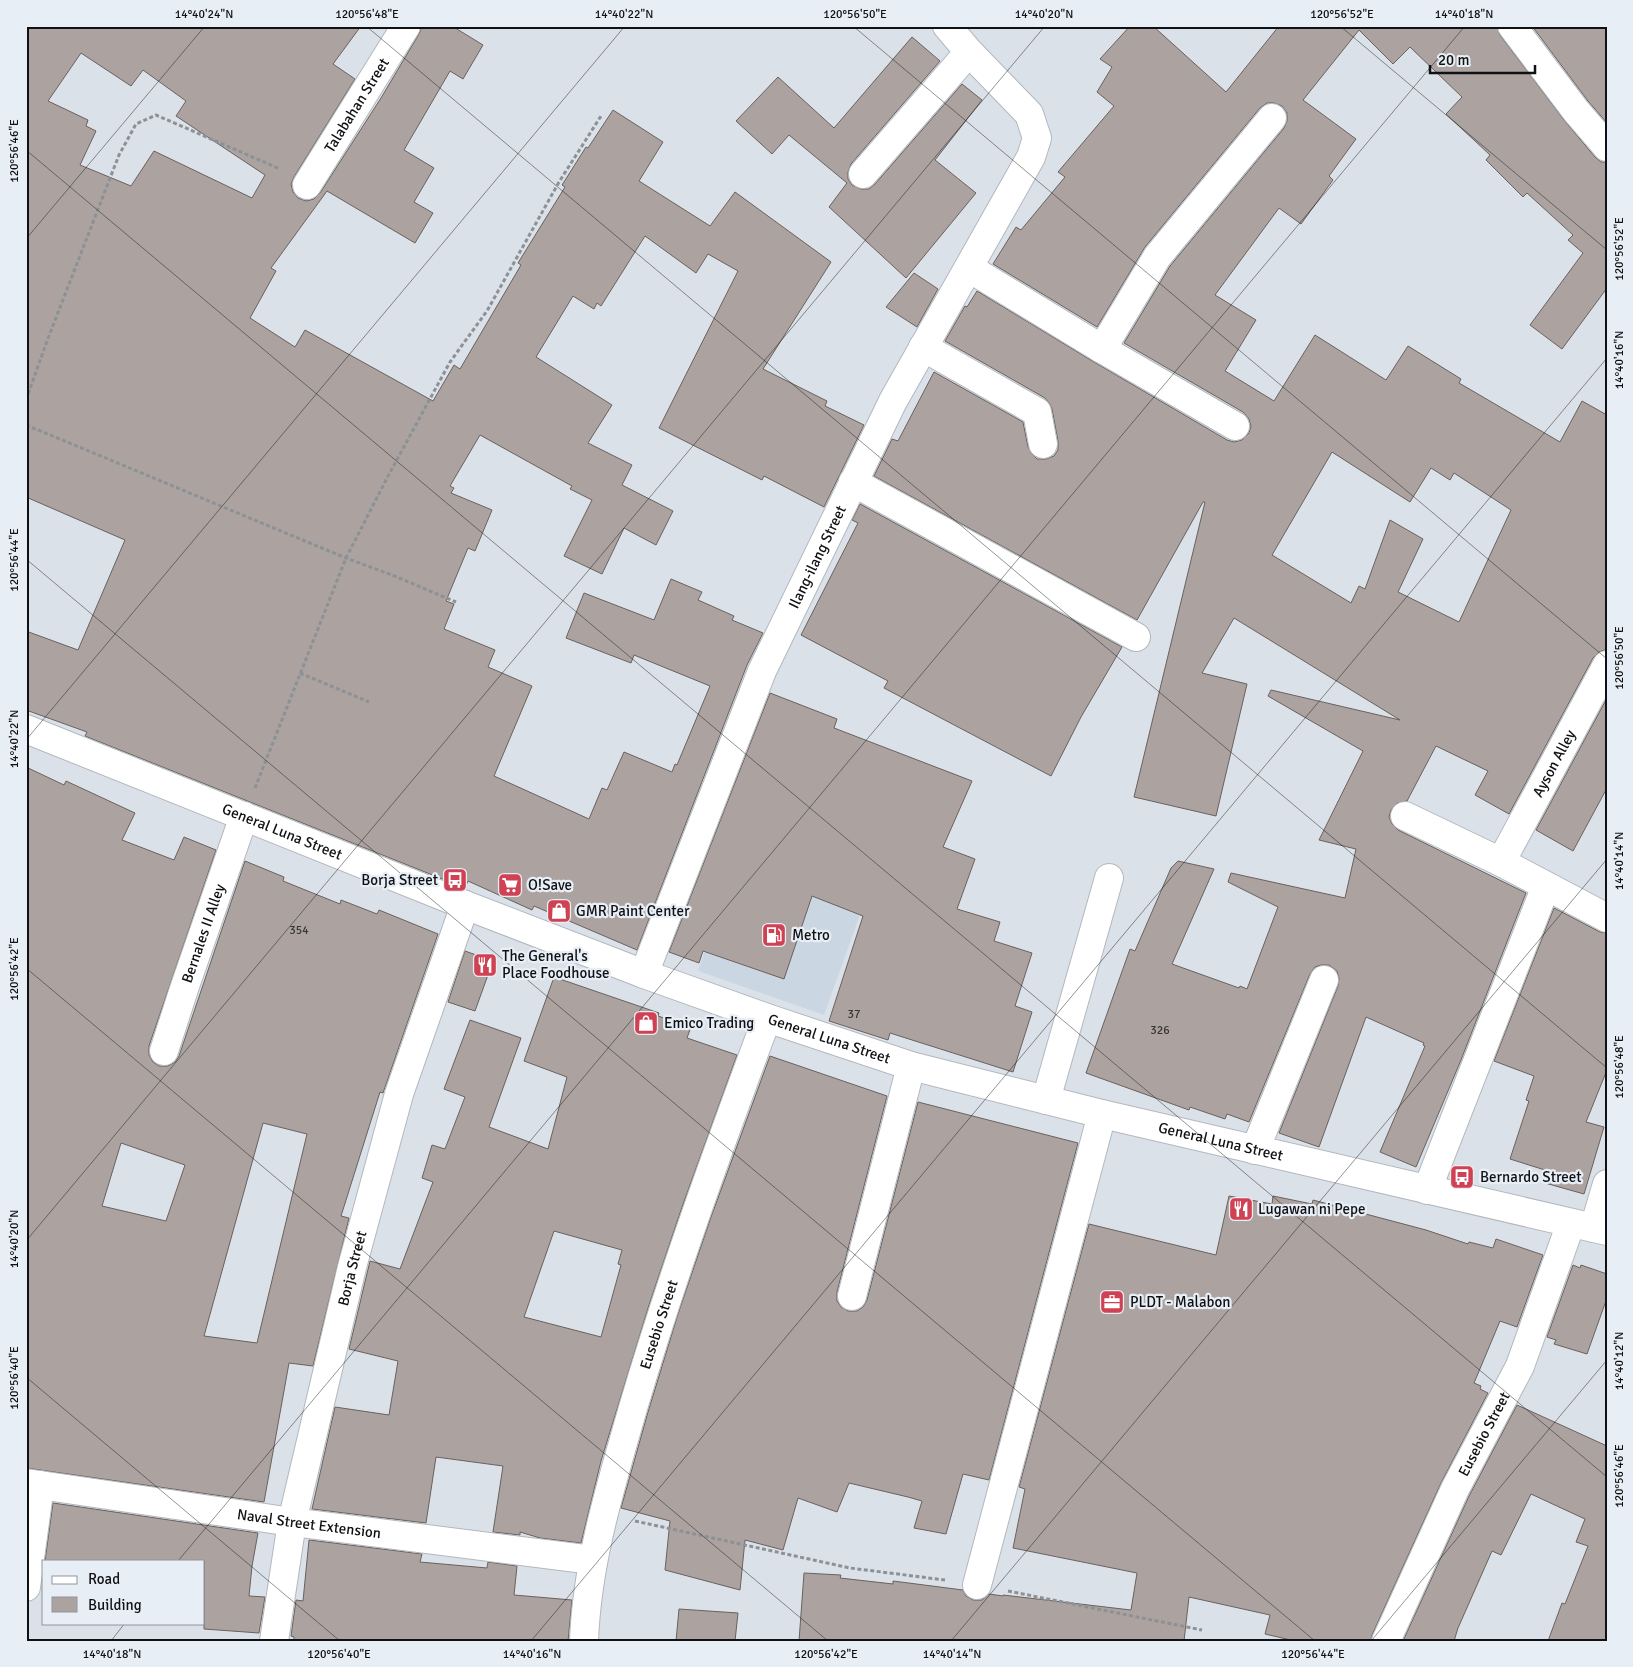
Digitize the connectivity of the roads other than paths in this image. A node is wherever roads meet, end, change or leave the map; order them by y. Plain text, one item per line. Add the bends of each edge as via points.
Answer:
1 (406, 26) edge
2 (946, 26) edge
3 (1512, 26) edge
4 (969, 52) junction
5 (1272, 118) dead end
6 (1607, 147) edge
7 (863, 174) dead end
8 (307, 185) road end
9 (968, 268) junction
10 (923, 347) junction
11 (1102, 349) junction
12 (1235, 426) dead end
13 (1043, 444) dead end
14 (853, 482) junction
15 (1136, 637) dead end
16 (1607, 665) edge
17 (26, 729) edge
18 (244, 816) junction
19 (1405, 816) dead end
20 (1501, 862) junction
21 (1109, 878) dead end
22 (1546, 886) junction
23 (465, 905) junction
24 (1607, 918) edge
25 (644, 974) junction
26 (1324, 980) dead end
27 (767, 1018) junction
28 (164, 1051) dead end
29 (911, 1066) junction
30 (1046, 1100) junction
31 (1102, 1114) junction
32 (1255, 1150) junction
33 (1607, 1184) edge
34 (1427, 1190) junction
35 (1591, 1227) edge
36 (852, 1296) dead end
37 (33, 1484) edge
38 (292, 1522) junction
39 (593, 1560) junction
40 (977, 1585) road end
41 (26, 1587) edge
42 (274, 1641) edge
43 (584, 1641) edge
44 (1386, 1641) edge

1 - 8 street, Talabahan Street
2 - 4 street
3 - 6 street
4 - 7 street
4 - 9 street, Ilang-ilang Street via 1029,114 1037,138 1031,157
5 - 11 street via 1158,257
9 - 10 street, Ilang-ilang Street
9 - 11 street
10 - 13 street via 1037,412
10 - 14 street, Ilang-ilang Street
11 - 12 street
14 - 15 street
14 - 25 street, Ilang-ilang Street via 762,671
16 - 20 street, Ayson Alley
17 - 18 street, General Luna Street
18 - 23 street, General Luna Street
18 - 28 street, Bernales II Alley
19 - 20 street
20 - 22 street
21 - 30 street
22 - 24 street
22 - 34 street
23 - 25 street, General Luna Street
23 - 38 street, Borja Street via 398,1094 352,1267
25 - 27 street, General Luna Street
26 - 32 street
27 - 29 street, General Luna Street
27 - 39 street, Eusebio Street via 686,1238 656,1330 602,1514
29 - 30 street, General Luna Street
29 - 36 street
30 - 31 street, General Luna Street
31 - 32 street, General Luna Street
31 - 40 street
32 - 34 street, General Luna Street
33 - 35 street
34 - 35 street, General Luna Street
35 - 44 street, Eusebio Street via 1455,1489
37 - 38 street, Naval Street Extension
37 - 41 street
38 - 39 street, Naval Street Extension
38 - 42 street, Borja Street
39 - 43 street, Eusebio Street

